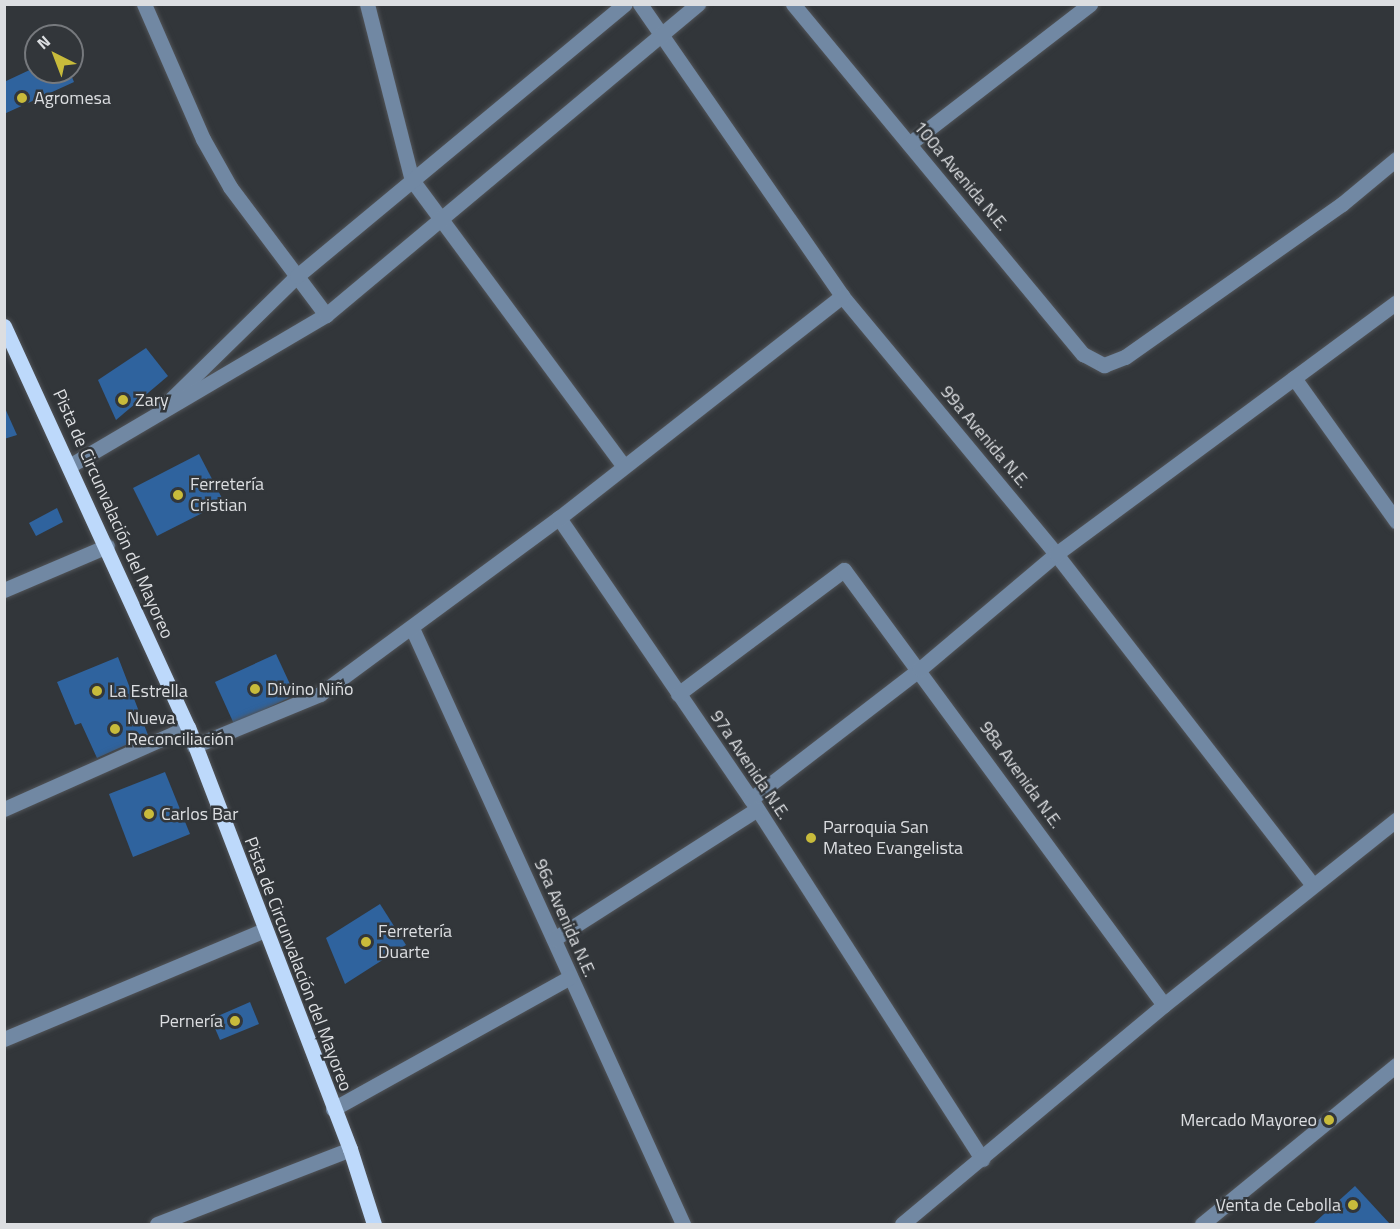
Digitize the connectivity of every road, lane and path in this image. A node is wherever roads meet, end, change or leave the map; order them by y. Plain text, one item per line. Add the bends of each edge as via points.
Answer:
1 (144, 4) edge
2 (367, 4) edge
3 (626, 4) edge
4 (640, 4) edge
5 (698, 4) edge
6 (793, 4) edge
7 (1090, 4) edge
8 (663, 32) junction
9 (909, 144) junction
10 (1395, 159) edge
11 (412, 180) junction
12 (443, 220) junction
13 (297, 276) junction
14 (842, 296) junction
15 (1395, 302) edge
16 (326, 315) junction
17 (4, 326) edge
18 (10, 350) edge
19 (1294, 378) junction
20 (143, 426) junction
21 (72, 465) junction
22 (624, 466) junction
23 (559, 518) junction
24 (1395, 521) edge
25 (107, 546) junction
26 (1056, 554) junction
27 (4, 590) edge
28 (412, 628) junction
29 (920, 669) junction
30 (678, 694) junction
31 (188, 727) junction
32 (194, 746) junction
33 (754, 804) junction
34 (4, 809) edge
35 (1395, 820) edge
36 (1312, 885) junction
37 (264, 930) junction
38 (554, 939) junction
39 (570, 977) junction
40 (1164, 1005) junction
41 (4, 1039) edge
42 (1395, 1065) edge
43 (333, 1109) junction
44 (350, 1149) junction
45 (982, 1159) junction
46 (157, 1224) edge
47 (374, 1224) edge
48 (683, 1224) edge
49 (902, 1224) edge
50 (1202, 1224) edge

1 - 13 street via 208,148 230,187
2 - 11 street
3 - 11 street
4 - 8 street, 99a Avenida N.E.
5 - 8 street
6 - 9 street, 100a Avenida N.E.
7 - 9 street
8 - 12 street
8 - 14 street, 99a Avenida N.E.
9 - 10 street, 100a Avenida N.E. via 1083,354 1104,365 1125,357 1295,237
11 - 12 street
11 - 13 street
12 - 16 street
12 - 22 street
13 - 16 street
13 - 20 street
14 - 22 street
14 - 26 street, 99a Avenida N.E.
15 - 19 street
16 - 20 street
17 - 18 main road, Pista de Circunvalación del Mayoreo
18 - 21 main road, Pista de Circunvalación del Mayoreo
19 - 24 street
19 - 26 street
20 - 21 street
21 - 25 main road, Pista de Circunvalación del Mayoreo
22 - 23 street
23 - 28 street
23 - 30 street, 97a Avenida N.E.
25 - 27 street
25 - 31 main road, Pista de Circunvalación del Mayoreo
26 - 29 street
26 - 36 street, 99a Avenida N.E.
28 - 32 street via 320,694
28 - 38 street, 96a Avenida N.E.
29 - 30 street, 98a Avenida N.E. via 844,570
29 - 33 street
29 - 40 street, 98a Avenida N.E.
30 - 33 street, 97a Avenida N.E.
31 - 32 main road, Pista de Circunvalación del Mayoreo
31 - 34 street
32 - 37 main road, Pista de Circunvalación del Mayoreo
33 - 38 street
33 - 45 street, 97a Avenida N.E.
35 - 36 street
36 - 40 street
37 - 41 street
37 - 43 main road, Pista de Circunvalación del Mayoreo
38 - 39 street, 96a Avenida N.E.
39 - 43 street
39 - 48 street, 96a Avenida N.E.
40 - 45 street
42 - 50 street
43 - 44 main road, Pista de Circunvalación del Mayoreo
44 - 46 street
44 - 47 main road, Pista de Circunvalación del Mayoreo
45 - 49 street

